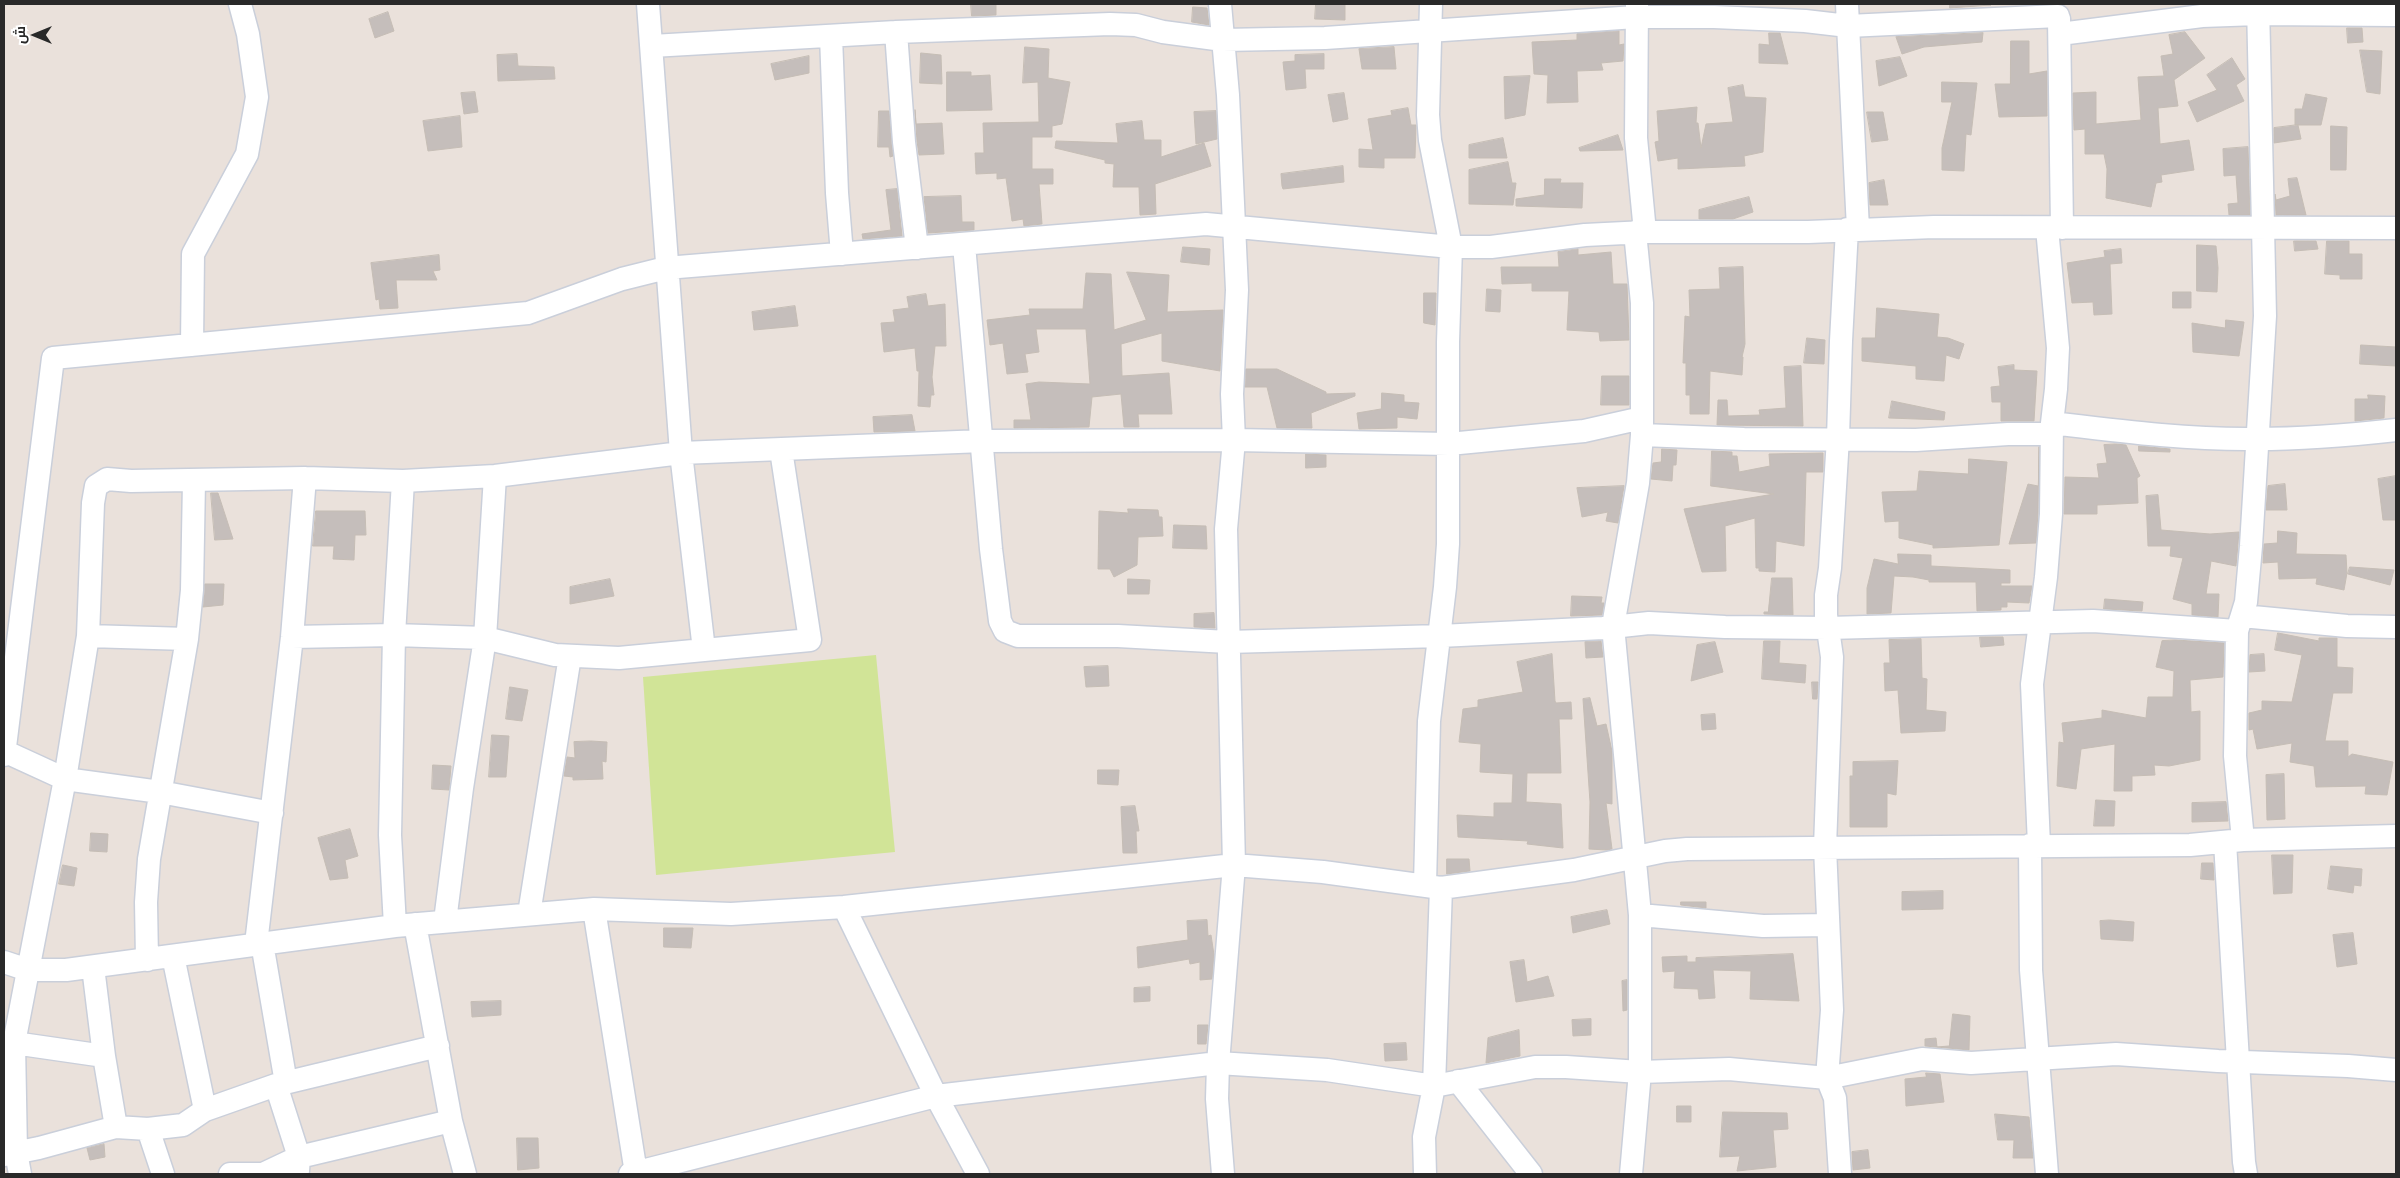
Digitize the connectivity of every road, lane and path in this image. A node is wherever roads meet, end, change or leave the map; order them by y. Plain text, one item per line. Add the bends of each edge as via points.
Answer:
1 (240, 4) edge
2 (648, 4) edge
3 (1220, 4) edge
4 (1431, 4) edge
5 (1847, 4) edge
6 (2258, 9) edge
7 (1637, 10) edge
8 (2396, 15) edge
9 (2059, 18) edge
10 (1848, 26) junction
11 (1432, 30) junction
12 (896, 32) junction
13 (831, 36) junction
14 (1223, 40) junction
15 (652, 46) junction
16 (1234, 228) junction
17 (2055, 228) junction
18 (2396, 228) edge
19 (1853, 229) junction
20 (2263, 229) junction
21 (1640, 232) junction
22 (964, 245) junction
23 (1451, 247) junction
24 (917, 248) junction
25 (842, 254) junction
26 (666, 268) junction
27 (192, 345) junction
28 (1642, 427) junction
29 (2052, 428) junction
30 (2396, 430) edge
31 (1838, 438) junction
32 (1234, 440) junction
33 (2256, 440) junction
34 (983, 441) junction
35 (1449, 444) junction
36 (781, 450) junction
37 (681, 454) junction
38 (495, 476) junction
39 (305, 478) junction
40 (403, 480) junction
41 (194, 481) junction
42 (2041, 622) junction
43 (2239, 624) junction
44 (1613, 626) junction
45 (2396, 627) edge
46 (1828, 628) junction
47 (88, 636) junction
48 (394, 636) junction
49 (1440, 636) junction
50 (292, 637) junction
51 (485, 638) junction
52 (187, 639) junction
53 (1228, 642) junction
54 (704, 650) junction
55 (570, 656) junction
56 (4, 753) edge
57 (65, 779) junction
58 (160, 792) junction
59 (272, 813) junction
60 (2396, 836) edge
61 (2234, 841) junction
62 (2034, 846) junction
63 (1825, 847) junction
64 (1634, 857) junction
65 (1234, 864) junction
66 (1433, 887) junction
67 (844, 907) junction
68 (594, 909) junction
69 (529, 914) junction
70 (1640, 914) junction
71 (445, 921) junction
72 (405, 925) junction
73 (1828, 925) junction
74 (259, 944) junction
75 (173, 956) junction
76 (147, 960) junction
77 (4, 962) edge
78 (93, 968) junction
79 (28, 970) junction
80 (14, 1043) junction
81 (438, 1046) junction
82 (104, 1056) junction
83 (2037, 1057) junction
84 (2239, 1062) junction
85 (1218, 1063) junction
86 (2396, 1070) edge
87 (1640, 1072) junction
88 (1827, 1078) junction
89 (1458, 1081) junction
90 (281, 1084) junction
91 (1434, 1086) junction
92 (936, 1096) junction
93 (205, 1110) junction
94 (451, 1121) junction
95 (116, 1127) junction
96 (148, 1129) junction
97 (10, 1154) edge
98 (298, 1166) edge
99 (20, 1174) edge
100 (163, 1174) edge
101 (230, 1174) edge
102 (465, 1174) edge
103 (633, 1174) edge
104 (978, 1174) edge
105 (1224, 1174) edge
106 (1425, 1174) edge
107 (1532, 1174) edge
108 (1631, 1174) edge
109 (1840, 1174) edge
110 (2047, 1174) edge
111 (2246, 1174) edge

1 - 27 street via 257,97 247,154 193,254
2 - 15 street
3 - 14 street
4 - 11 street
5 - 10 street
6 - 8 street
6 - 9 street via 2202,16
6 - 20 street
7 - 10 street
7 - 11 street
7 - 21 street via 1636,138
9 - 10 street
9 - 17 street
10 - 19 street
11 - 14 street via 1325,38
11 - 23 street via 1430,140
12 - 13 street
12 - 14 street via 1110,24 1136,25
12 - 24 street via 904,142
13 - 15 street
13 - 25 street via 836,193
14 - 16 street
15 - 26 street
16 - 22 street via 1206,224
16 - 23 street
16 - 32 street via 1237,290 1232,394
17 - 19 street
17 - 20 street
17 - 29 street via 2058,348
18 - 20 street
19 - 21 street
19 - 31 street via 1841,341
20 - 33 street via 2265,316
21 - 23 street via 1490,247
21 - 28 street
22 - 24 street
22 - 34 street
23 - 35 street
24 - 25 street
25 - 26 street
26 - 27 street via 622,279 528,313
26 - 37 street
27 - 56 street via 53,358
28 - 31 street via 1744,440
28 - 35 street
28 - 44 street via 1638,483
29 - 31 street via 1916,440
29 - 33 street
29 - 42 street via 2051,514
30 - 33 street
31 - 46 street via 1826,595
32 - 34 street
32 - 35 street
32 - 53 street via 1226,529
33 - 43 street via 2246,602
34 - 36 street
34 - 53 street via 991,549 1000,621 1005,631 1018,636 1118,636
35 - 49 street via 1448,544
36 - 37 street
36 - 54 street via 810,640
37 - 38 street
37 - 54 street
38 - 40 street
38 - 51 street
39 - 40 street
39 - 41 street
39 - 50 street
40 - 48 street
41 - 47 street via 107,479 96,486
41 - 52 street via 192,590
42 - 43 street
42 - 46 street
42 - 62 street via 2032,684
43 - 45 street
43 - 61 street
44 - 46 street via 1649,623
44 - 49 street
44 - 64 street
46 - 63 street via 1832,657
47 - 52 street
47 - 57 street
48 - 50 street
48 - 51 street
48 - 72 street via 390,835
49 - 53 street
49 - 66 street via 1429,722
50 - 59 street
51 - 55 street
51 - 71 street
52 - 58 street
53 - 65 street
54 - 55 street via 619,658
55 - 69 street
56 - 57 street
57 - 58 street
57 - 79 street
58 - 59 street
58 - 76 street via 147,887
59 - 74 street
60 - 61 street
61 - 62 street via 2190,845
61 - 84 street
62 - 63 street
62 - 83 street via 2031,970
63 - 64 street via 1665,850
63 - 73 street
64 - 66 street via 1574,870
64 - 70 street
65 - 66 street
65 - 67 street
65 - 85 street
66 - 91 street
67 - 68 street via 731,914
67 - 92 street
68 - 69 street
68 - 103 street
69 - 71 street
70 - 73 street via 1763,926
70 - 87 street
71 - 72 street
72 - 74 street
72 - 81 street
73 - 88 street via 1832,1010
74 - 75 street
74 - 90 street
75 - 76 street
75 - 93 street
76 - 78 street
77 - 79 street
78 - 79 street
78 - 82 street
79 - 80 street
80 - 82 street
80 - 97 street
81 - 90 street
81 - 94 street
82 - 95 street
83 - 84 street via 2116,1054
83 - 88 street via 1971,1063 1922,1059
83 - 110 street
84 - 86 street
84 - 111 street
85 - 91 street via 1328,1070
85 - 92 street
85 - 105 street via 1217,1099
87 - 88 street via 1729,1069
87 - 89 street via 1535,1067
87 - 108 street
88 - 109 street via 1835,1098
89 - 91 street
89 - 107 street
90 - 93 street
90 - 98 street
91 - 106 street via 1424,1137
92 - 103 street
92 - 104 street
93 - 96 street via 183,1125
94 - 98 street
94 - 102 street
95 - 96 street
95 - 97 street
96 - 100 street
97 - 99 street
98 - 101 street via 263,1174

